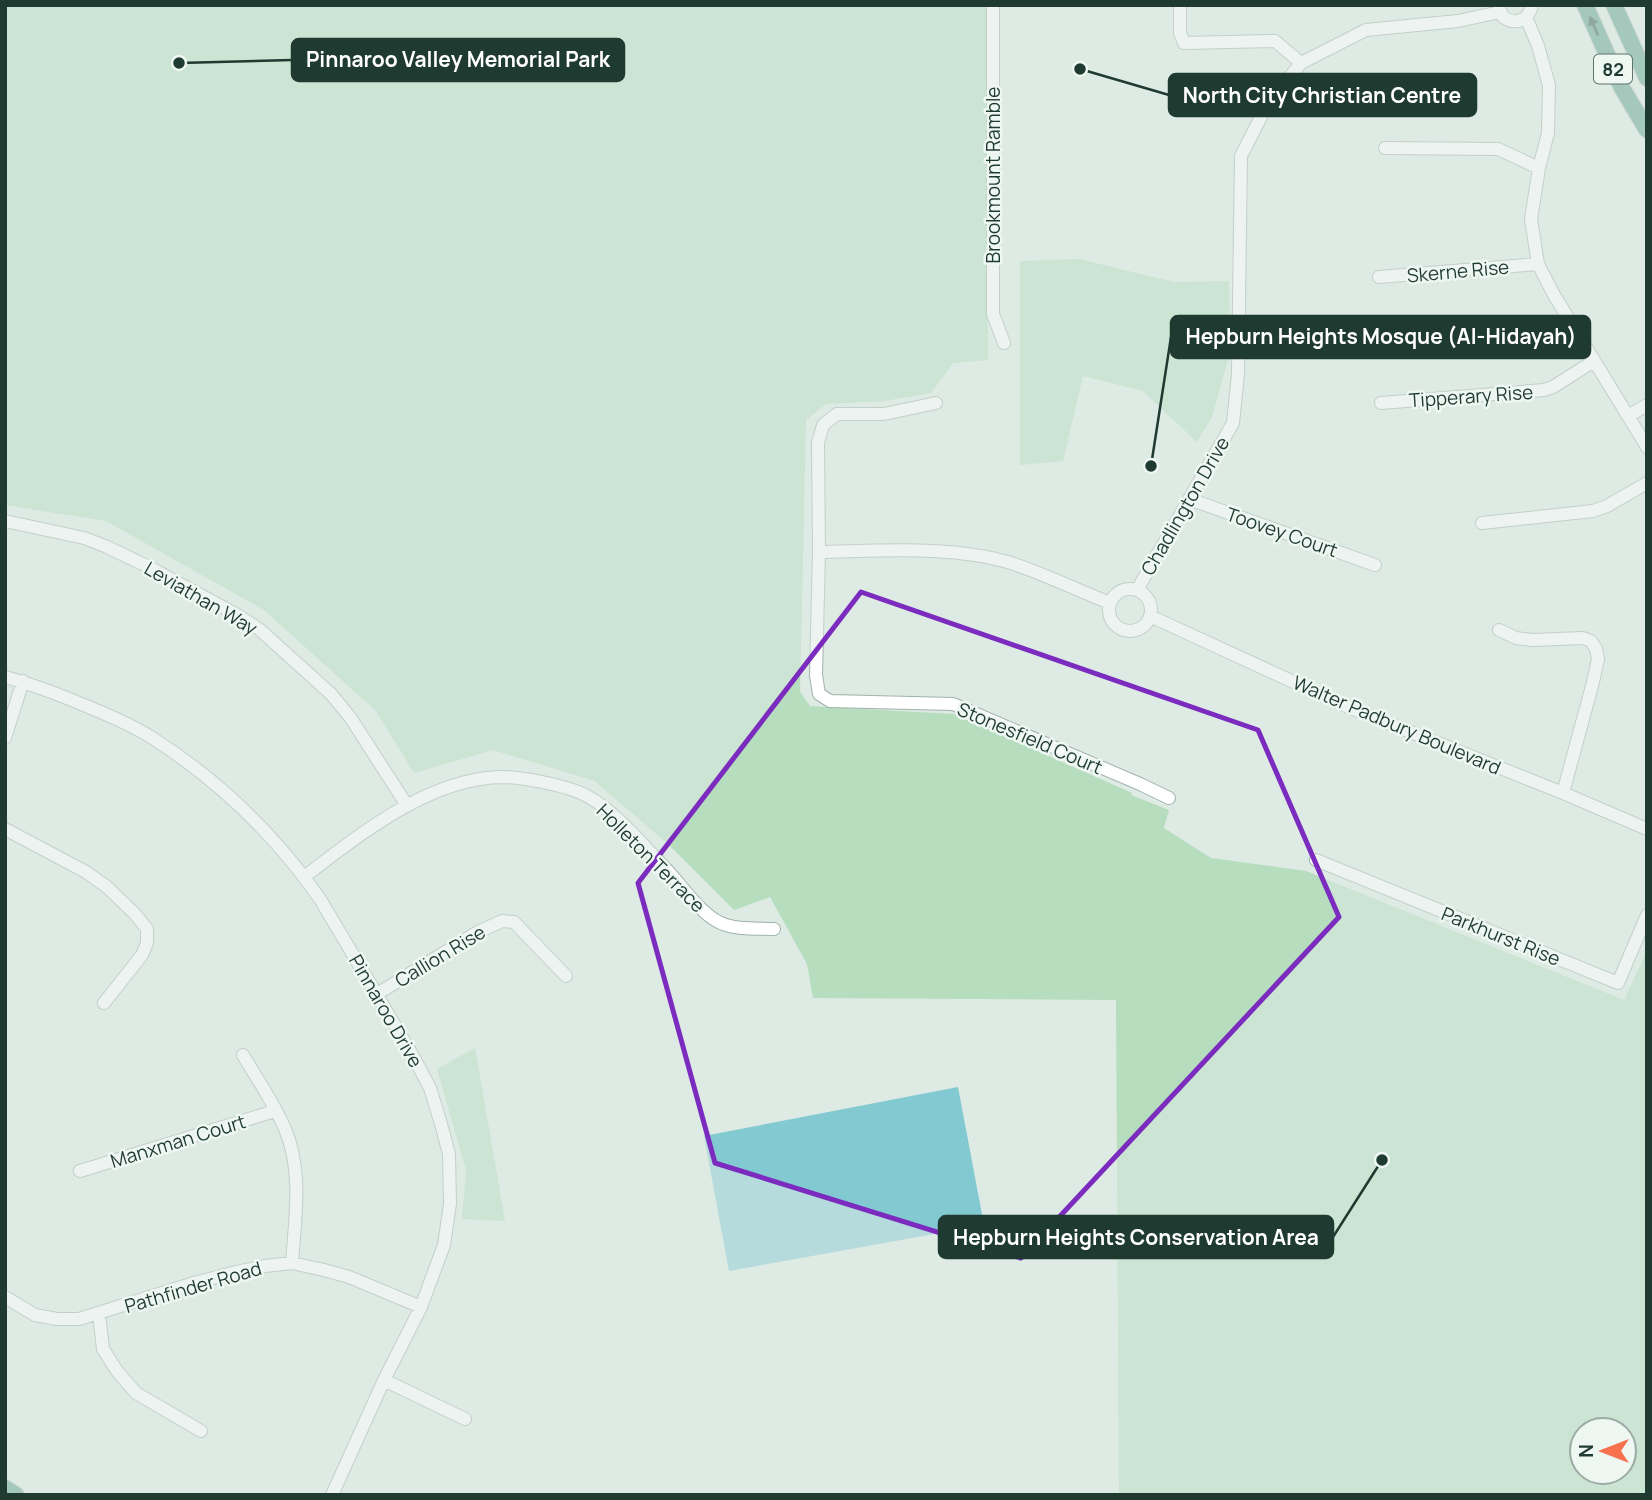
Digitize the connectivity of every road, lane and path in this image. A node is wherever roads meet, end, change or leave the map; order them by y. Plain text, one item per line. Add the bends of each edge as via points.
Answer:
1 (993, 5) edge
2 (1180, 5) edge
3 (1532, 5) edge
4 (1585, 5) edge
5 (1614, 5) edge
6 (1499, 8) edge
7 (1526, 17) junction
8 (1301, 63) junction
9 (1647, 78) edge
10 (1647, 131) edge
11 (1385, 148) dead end
12 (1539, 168) junction
13 (1538, 264) junction
14 (1379, 277) dead end
15 (1004, 343) dead end
16 (1594, 360) junction
17 (936, 403) dead end
18 (1381, 403) dead end
19 (1647, 405) edge
20 (1628, 416) junction
21 (1647, 447) edge
22 (1647, 483) edge
23 (1189, 499) junction
24 (5, 521) edge
25 (1482, 523) dead end
26 (819, 552) junction
27 (1375, 565) dead end
28 (1137, 590) junction
29 (1110, 603) junction
30 (1150, 616) junction
31 (1499, 630) dead end
32 (5, 677) edge
33 (23, 681) junction
34 (5, 738) edge
35 (1563, 793) junction
36 (1169, 798) dead end
37 (406, 804) junction
38 (5, 829) edge
39 (1647, 829) edge
40 (1316, 860) dead end
41 (304, 877) junction
42 (1647, 915) edge
43 (774, 929) dead end
44 (566, 975) dead end
45 (377, 994) junction
46 (104, 1003) dead end
47 (243, 1055) dead end
48 (275, 1111) junction
49 (80, 1171) dead end
50 (292, 1263) junction
51 (5, 1297) edge
52 (421, 1307) junction
53 (99, 1314) junction
54 (384, 1380) junction
55 (465, 1419) dead end
56 (201, 1431) dead end
57 (5, 1488) edge
58 (16, 1495) edge
59 (332, 1495) edge

1 - 15 street, Brookmount Ramble via 993,314
2 - 8 street via 1184,43 1275,41
3 - 7 street
10 -> 4 main road, 82
5 - 9 main road, 82
6 - 7 street via 1514,22
6 - 8 street via 1458,21 1366,30
7 - 12 street via 1549,85 1548,133
8 - 23 street, Chadlington Drive via 1266,107 1241,156 1238,374 1233,423
11 - 12 street via 1498,149
12 - 13 street via 1531,219
13 - 14 street, Skerne Rise
13 - 16 street
16 - 18 street, Tipperary Rise via 1544,390
16 - 20 street
17 - 26 street via 884,414 837,414 823,425 818,443
19 - 20 street
20 - 21 street
22 - 25 street via 1593,511
23 - 27 street, Toovey Court
23 - 28 street, Chadlington Drive
24 - 37 street, Leviathan Way via 105,546 259,629 331,694
26 - 29 street via 973,555 1010,563
26 - 36 street, Stonesfield Court via 819,694 830,701 953,704
28 - 29 street via 1119,592
28 - 30 street via 1148,599
29 - 30 street via 1119,628 1141,627
30 - 35 street, Walter Padbury Boulevard via 1348,707
31 - 35 street via 1533,640 1583,638 1596,649 1593,682
32 - 33 street, Pinnaroo Drive
33 - 34 street
33 - 41 street, Pinnaroo Drive via 153,738 232,800
35 - 39 street, Walter Padbury Boulevard
37 - 41 street, Holleton Terrace
37 - 43 street, Holleton Terrace via 449,787 498,777 569,789 606,808 711,918 726,925
38 - 46 street via 86,872 147,929 142,956
40 - 42 street, Parkhurst Rise via 1618,983
41 - 45 street, Pinnaroo Drive
44 - 45 street, Callion Rise via 514,922 502,921
45 - 52 street, Pinnaroo Drive via 429,1088 449,1154 450,1204 444,1245
47 - 48 street
48 - 49 street, Manxman Court
48 - 50 street via 292,1148 296,1172
50 - 52 street, Pathfinder Road via 349,1277
50 - 53 street, Pathfinder Road via 194,1283
51 - 53 street, Pathfinder Road via 35,1315 57,1319
52 - 54 street, Pinnaroo Drive
53 - 56 street via 103,1349 136,1393
54 - 55 street
54 - 59 street, Pinnaroo Drive
57 - 58 main road

